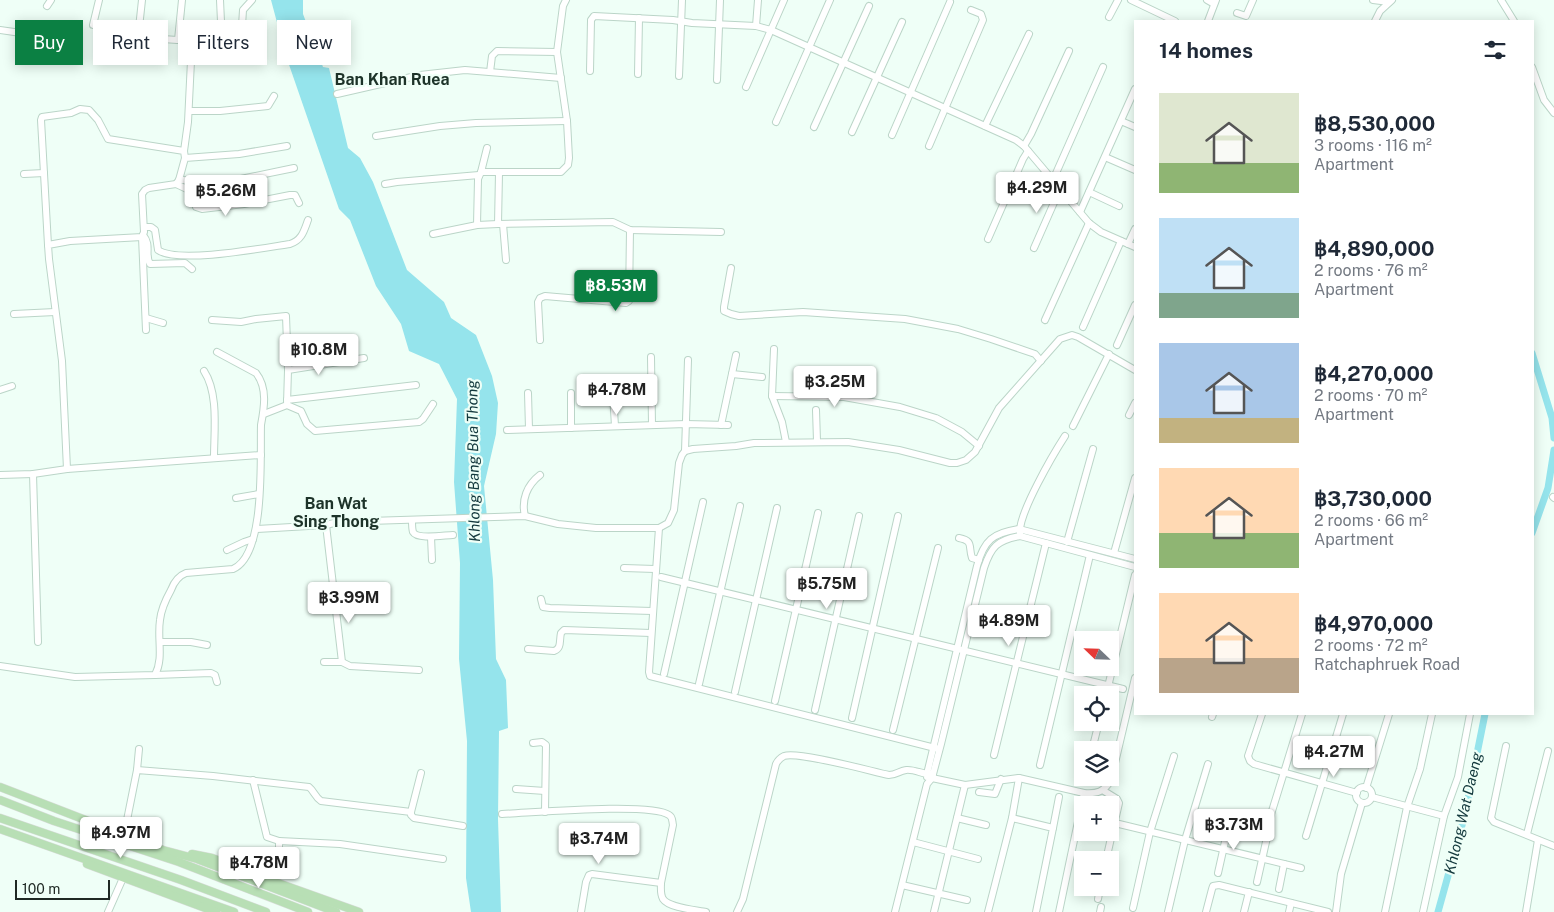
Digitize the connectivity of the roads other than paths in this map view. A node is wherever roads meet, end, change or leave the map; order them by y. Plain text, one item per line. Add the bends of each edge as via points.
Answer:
1 (100, 0) edge
2 (142, 0) edge
3 (182, 0) edge
4 (220, 0) edge
5 (252, 0) edge
6 (566, 0) edge
7 (682, 0) edge
8 (720, 0) edge
9 (758, 0) edge
10 (784, 0) edge
11 (830, 0) edge
12 (1118, 0) edge
13 (1131, 0) edge
14 (1206, 0) edge
15 (1253, 0) edge
16 (1373, 0) edge
17 (1382, 0) edge
18 (1501, 0) edge
19 (1390, 1) edge
20 (950, 2) dead end
21 (1215, 2) edge
22 (868, 6) dead end
23 (971, 10) dead end
24 (1237, 13) dead end
25 (640, 18) junction
26 (1109, 18) dead end
27 (1161, 18) edge
28 (94, 20) edge
29 (140, 20) edge
30 (180, 20) edge
31 (221, 20) edge
32 (242, 20) edge
33 (1208, 20) edge
34 (1376, 20) edge
35 (1513, 20) edge
36 (682, 21) junction
37 (902, 22) dead end
38 (719, 23) junction
39 (756, 26) junction
40 (0, 30) edge
41 (771, 30) junction
42 (15, 32) edge
43 (1029, 34) dead end
44 (168, 39) edge
45 (178, 40) edge
46 (810, 46) junction
47 (1069, 50) dead end
48 (557, 52) junction
49 (844, 62) junction
50 (191, 65) edge
51 (1102, 67) dead end
52 (590, 71) dead end
53 (490, 72) junction
54 (1534, 72) edge
55 (638, 74) dead end
56 (679, 76) dead end
57 (877, 77) junction
58 (561, 78) junction
59 (717, 80) dead end
60 (746, 87) dead end
61 (1134, 91) edge
62 (911, 92) junction
63 (337, 94) dead end
64 (274, 96) dead end
65 (946, 108) junction
66 (189, 111) junction
67 (1554, 113) edge
68 (567, 121) junction
69 (1121, 121) junction
70 (776, 122) dead end
71 (814, 126) dead end
72 (985, 126) junction
73 (1134, 127) edge
74 (852, 132) dead end
75 (892, 134) dead end
76 (376, 136) dead end
77 (287, 146) dead end
78 (929, 146) dead end
79 (487, 148) dead end
80 (1026, 148) junction
81 (184, 154) junction
82 (1105, 157) junction
83 (294, 168) dead end
84 (1134, 170) edge
85 (499, 172) junction
86 (44, 173) junction
87 (24, 174) dead end
88 (480, 174) junction
89 (1053, 180) junction
90 (178, 182) junction
91 (385, 184) dead end
92 (1060, 189) junction
93 (1089, 192) junction
94 (299, 203) dead end
95 (1119, 206) dead end
96 (1080, 212) junction
97 (308, 220) dead end
98 (1089, 223) junction
99 (501, 224) junction
100 (477, 225) junction
101 (144, 227) junction
102 (630, 230) junction
103 (721, 232) dead end
104 (433, 234) dead end
105 (142, 236) junction
106 (988, 239) dead end
107 (1121, 241) junction
108 (48, 245) junction
109 (1132, 246) edge
110 (1034, 248) dead end
111 (506, 260) dead end
112 (731, 268) dead end
113 (192, 269) dead end
114 (1134, 307) edge
115 (55, 312) junction
116 (14, 314) dead end
117 (146, 318) junction
118 (212, 320) dead end
119 (1044, 320) dead end
120 (163, 323) dead end
121 (1083, 327) dead end
122 (146, 330) dead end
123 (540, 340) dead end
124 (1117, 345) dead end
125 (774, 349) dead end
126 (217, 352) dead end
127 (1109, 354) junction
128 (736, 355) dead end
129 (651, 357) dead end
130 (364, 358) dead end
131 (688, 360) dead end
132 (1041, 360) junction
133 (1134, 369) edge
134 (288, 370) junction
135 (204, 372) dead end
136 (732, 374) junction
137 (762, 377) dead end
138 (416, 384) dead end
139 (12, 386) dead end
140 (0, 390) edge
141 (528, 393) dead end
142 (571, 393) dead end
143 (613, 394) dead end
144 (772, 396) junction
145 (287, 403) junction
146 (433, 404) dead end
147 (1134, 405) edge
148 (816, 410) dead end
149 (264, 414) junction
150 (1129, 415) dead end
151 (686, 424) junction
152 (652, 425) junction
153 (615, 426) junction
154 (1073, 426) dead end
155 (571, 428) junction
156 (529, 429) junction
157 (507, 430) dead end
158 (1065, 436) dead end
159 (817, 441) junction
160 (786, 442) junction
161 (979, 446) junction
162 (1093, 449) dead end
163 (685, 451) junction
164 (260, 454) junction
165 (214, 458) junction
166 (67, 470) junction
167 (33, 474) junction
168 (0, 475) edge
169 (540, 475) dead end
170 (1134, 482) edge
171 (259, 494) junction
172 (236, 498) dead end
173 (703, 502) dead end
174 (740, 506) dead end
175 (777, 508) dead end
176 (818, 513) dead end
177 (525, 516) junction
178 (859, 516) dead end
179 (898, 516) dead end
180 (412, 520) junction
181 (326, 525) junction
182 (659, 528) junction
183 (257, 529) junction
184 (1019, 529) junction
185 (453, 535) dead end
186 (1020, 536) junction
187 (430, 537) junction
188 (959, 538) dead end
189 (253, 539) junction
190 (1067, 542) junction
191 (1046, 544) junction
192 (938, 548) dead end
193 (227, 550) dead end
194 (1114, 553) junction
195 (1090, 555) junction
196 (1134, 558) edge
197 (432, 560) dead end
198 (979, 560) junction
199 (1134, 567) edge
200 (624, 568) dead end
201 (655, 569) junction
202 (660, 577) dead end
203 (1134, 579) edge
204 (685, 582) junction
205 (720, 591) junction
206 (541, 599) dead end
207 (756, 600) junction
208 (796, 609) junction
209 (652, 611) junction
210 (836, 619) junction
211 (872, 628) junction
212 (651, 633) junction
213 (916, 639) junction
214 (38, 642) dead end
215 (160, 642) junction
216 (207, 645) dead end
217 (528, 649) dead end
218 (961, 649) junction
219 (324, 662) dead end
220 (342, 662) junction
221 (1016, 663) junction
222 (0, 666) edge
223 (419, 670) dead end
224 (664, 674) dead end
225 (155, 675) junction
226 (1062, 675) junction
227 (217, 682) dead end
228 (1134, 682) edge
229 (699, 684) dead end
230 (1108, 686) joint
231 (1119, 688) edge
232 (1123, 689) dead end
233 (735, 692) dead end
234 (775, 701) dead end
235 (815, 710) dead end
236 (1262, 715) edge
237 (1302, 715) edge
238 (1343, 715) edge
239 (1389, 715) edge
240 (1432, 715) edge
241 (1470, 715) edge
242 (852, 718) dead end
243 (894, 730) dead end
244 (533, 743) dead end
245 (1506, 746) dead end
246 (936, 748) junction
247 (139, 749) dead end
248 (1548, 751) dead end
249 (994, 755) dead end
250 (1174, 756) dead end
251 (1208, 764) dead end
252 (1040, 765) dead end
253 (137, 770) junction
254 (421, 773) dead end
255 (1283, 773) junction
256 (930, 778) junction
257 (1019, 778) junction
258 (1001, 779) junction
259 (253, 780) junction
260 (1321, 784) junction
261 (965, 785) junction
262 (0, 787) edge
263 (1366, 788) junction
264 (516, 789) dead end
265 (545, 791) junction
266 (1104, 791) junction
267 (979, 792) dead end
268 (1084, 793) junction
269 (1357, 793) junction
270 (1058, 796) dead end
271 (1112, 796) edge
272 (1372, 797) junction
273 (0, 800) edge
274 (1362, 803) junction
275 (1407, 807) junction
276 (411, 812) junction
277 (546, 812) junction
278 (502, 814) dead end
279 (1444, 816) junction
280 (0, 818) edge
281 (957, 818) junction
282 (1012, 818) junction
283 (1119, 824) edge
284 (1229, 824) dead end
285 (1268, 824) dead end
286 (986, 825) dead end
287 (463, 826) dead end
288 (1053, 828) junction
289 (0, 829) edge
290 (1150, 832) junction
291 (1268, 833) dead end
292 (1527, 834) junction
293 (124, 835) junction
294 (1306, 836) dead end
295 (1185, 840) junction
296 (1538, 840) junction
297 (279, 841) junction
298 (913, 842) junction
299 (1554, 846) edge
300 (1223, 849) junction
301 (163, 850) junction
302 (949, 851) junction
303 (71, 854) junction
304 (443, 859) dead end
305 (978, 859) dead end
306 (1262, 859) junction
307 (1284, 864) junction
308 (1301, 868) dead end
309 (1218, 873) dead end
310 (123, 878) junction
311 (274, 882) junction
312 (1257, 882) dead end
313 (661, 883) junction
314 (902, 885) junction
315 (1279, 889) dead end
316 (1249, 892) junction
317 (939, 893) junction
318 (1099, 896) edge
319 (1098, 899) dead end
320 (967, 900) dead end
321 (1291, 903) junction
322 (1133, 908) dead end
323 (676, 909) edge
324 (108, 912) edge
325 (216, 912) edge
326 (234, 912) edge
327 (266, 912) edge
328 (308, 912) edge
329 (336, 912) edge
330 (359, 912) edge
331 (581, 912) edge
332 (706, 912) edge
333 (737, 912) edge
334 (895, 912) edge
335 (934, 912) edge
336 (988, 912) edge
337 (1036, 912) edge
338 (1059, 912) edge
339 (1168, 912) edge
340 (1206, 912) edge
341 (1244, 912) edge
342 (1289, 912) edge
343 (1328, 912) edge
344 (1336, 912) edge
345 (1385, 912) edge
346 (1423, 912) edge
347 (1526, 912) edge

1 - 28 street
2 - 29 street
3 - 30 street
4 - 31 street
5 - 32 street via 243,10
6 - 48 street
7 - 36 street
8 - 38 street
9 - 39 street
10 - 41 street
11 - 46 street
12 - 26 street
13 - 27 street
14 - 21 street
15 - 24 street via 1246,16
16 - 17 street
17 - 19 street
18 - 35 street
19 - 34 street
20 - 62 street
21 - 33 street
22 - 49 street
23 - 65 street via 981,14 983,20
25 - 36 street
25 - 52 street via 594,16 591,20
25 - 55 street
36 - 38 street
36 - 56 street
37 - 57 street
38 - 39 street
38 - 59 street
39 - 41 street
40 - 42 street
41 - 46 street
41 - 60 street
43 - 72 street
44 - 45 street
46 - 49 street
46 - 70 street
47 - 80 street
48 - 53 street via 497,51 492,56
48 - 58 street
49 - 57 street
49 - 71 street
50 - 66 street
51 - 89 street
53 - 58 street
53 - 63 street via 464,70 420,75
54 - 67 street via 1544,100
57 - 62 street
57 - 74 street
58 - 68 street
61 - 69 street
62 - 65 street
62 - 75 street
64 - 66 street via 268,106
65 - 72 street
65 - 78 street
66 - 81 street
68 - 76 street via 476,123
68 - 85 street via 569,158 565,170
69 - 73 street
69 - 82 street
72 - 80 street
77 - 81 street via 239,154
79 - 88 street
80 - 89 street
80 - 106 street
81 - 86 street via 108,139 89,110 80,109 71,114 41,118
81 - 90 street
82 - 84 street
82 - 93 street
83 - 90 street via 231,181
85 - 88 street
85 - 99 street
86 - 87 street
86 - 108 street
88 - 91 street
88 - 100 street
89 - 92 street
90 - 94 street via 190,191 196,207 202,209 290,195 295,195
90 - 101 street via 145,190 142,194
92 - 96 street
92 - 110 street
93 - 95 street
93 - 96 street
96 - 98 street
97 - 101 street via 300,238 290,244 192,256 160,252 155,230
98 - 107 street
98 - 119 street
99 - 100 street
99 - 102 street via 613,222
99 - 111 street
100 - 104 street
101 - 105 street
102 - 103 street
102 - 123 street via 629,301 544,296 538,302
105 - 108 street
105 - 113 street via 148,245 150,264 185,263
105 - 117 street
107 - 109 street
107 - 121 street
108 - 115 street
112 - 132 street via 724,311 731,314 803,312 914,320 991,339 1035,354
114 - 124 street
115 - 116 street
115 - 166 street via 62,361
117 - 120 street
117 - 122 street
118 - 134 street via 241,322 285,316
125 - 144 street
126 - 149 street via 258,375
127 - 132 street via 1072,335 1060,339
127 - 133 street
127 - 154 street
128 - 136 street
129 - 152 street
130 - 134 street
131 - 151 street
132 - 161 street via 999,408
134 - 145 street
135 - 165 street via 213,394
136 - 137 street
136 - 151 street via 724,425
138 - 145 street
139 - 140 street
141 - 156 street
142 - 155 street
143 - 153 street
144 - 160 street
144 - 161 street via 844,398 900,407 936,418
145 - 146 street via 301,411 307,424 315,430 419,422
145 - 149 street
147 - 150 street
148 - 159 street
149 - 164 street
151 - 152 street
151 - 163 street
152 - 153 street
153 - 155 street
155 - 156 street
156 - 157 street
158 - 184 street via 1039,478
159 - 160 street
159 - 161 street via 868,444 956,463 966,460
160 - 163 street
162 - 190 street
163 - 182 street via 679,464 674,510 668,523
164 - 165 street
164 - 171 street
165 - 166 street
166 - 167 street
167 - 168 street
167 - 214 street
169 - 177 street via 531,481 527,490
170 - 194 street
171 - 172 street
171 - 183 street
173 - 204 street
174 - 205 street
175 - 207 street
176 - 208 street
177 - 180 street
177 - 182 street via 596,528
178 - 210 street
179 - 211 street
180 - 181 street
180 - 187 street via 416,535
181 - 183 street
181 - 220 street
182 - 201 street
183 - 189 street
184 - 186 street
184 - 190 street
184 - 198 street via 993,537 982,549
185 - 187 street
186 - 191 street
186 - 218 street via 997,544 989,554
187 - 197 street
188 - 198 street via 967,539 972,558
189 - 193 street
189 - 215 street via 246,559 238,567 186,573 177,579 161,612
190 - 194 street
191 - 195 street
191 - 221 street
192 - 213 street
194 - 196 street
195 - 199 street
195 - 226 street
198 - 218 street
200 - 201 street
201 - 209 street
202 - 204 street
203 - 230 street
204 - 205 street
204 - 224 street
205 - 207 street
205 - 229 street
206 - 209 street via 543,607 550,608
207 - 208 street
207 - 233 street
208 - 210 street
208 - 234 street
209 - 212 street
210 - 211 street
210 - 235 street
211 - 213 street
211 - 242 street
212 - 217 street via 564,630 560,633 558,650
212 - 246 street via 648,672 654,678
213 - 218 street
213 - 243 street
215 - 216 street
215 - 225 street via 160,662
218 - 221 street
218 - 246 street
219 - 220 street
220 - 223 street via 350,666
221 - 226 street
221 - 249 street
222 - 225 street via 75,677
225 - 227 street via 211,673
226 - 230 street
226 - 252 street
228 - 266 street via 1111,780
231 - 232 street
236 - 255 street via 1248,756 1254,764
237 - 255 street
238 - 260 street
239 - 263 street
240 - 275 street via 1420,769
241 - 279 street via 1458,777
244 - 265 street via 546,745
245 - 292 street via 1491,818
246 - 256 street
247 - 253 street
248 - 292 street
250 - 290 street
251 - 295 street
253 - 259 street
253 - 293 street
254 - 276 street
255 - 260 street
255 - 285 street
256 - 261 street
256 - 298 street
256 - 333 street via 904,770 889,775 814,758 783,756 776,764
257 - 258 street
257 - 268 street
257 - 282 street
258 - 261 street
258 - 267 street via 994,794
259 - 276 street via 309,787 321,801
259 - 297 street via 267,837
260 - 269 street
260 - 294 street
261 - 281 street
262 - 293 main road
263 - 269 street
263 - 272 street
264 - 265 street
265 - 277 street
266 - 268 street
266 - 271 street
268 - 338 street
269 - 274 street
270 - 288 street
272 - 274 street
272 - 275 street
273 - 328 main road via 179,862
274 - 344 street via 1345,861
275 - 279 street
275 - 345 street
276 - 287 street via 414,818
277 - 278 street
277 - 313 street via 585,809 668,814 673,825
279 - 346 street
280 - 327 main road
281 - 286 street
281 - 302 street
282 - 288 street
282 - 336 street
283 - 290 street
284 - 300 street
288 - 337 street
289 - 303 main road
290 - 295 street
290 - 322 street
291 - 306 street
292 - 296 street
293 - 301 main road
295 - 300 street
295 - 339 street
296 - 299 street
296 - 347 street
297 - 304 street via 340,844
297 - 311 street
298 - 302 street
298 - 314 street
300 - 306 street
300 - 309 street
301 - 311 main road via 199,854
301 - 329 main road via 197,859
302 - 305 street
302 - 317 street
303 - 310 main road
303 - 326 main road
306 - 307 street
306 - 312 street
307 - 308 street
307 - 315 street
310 - 324 street
310 - 325 main road
311 - 330 main road
313 - 323 street via 663,899
313 - 331 street via 589,875
314 - 317 street
314 - 334 street
316 - 321 street
316 - 340 street via 1213,886
316 - 341 street
317 - 320 street
317 - 335 street
318 - 319 street
321 - 342 street
321 - 343 street
323 - 332 street

